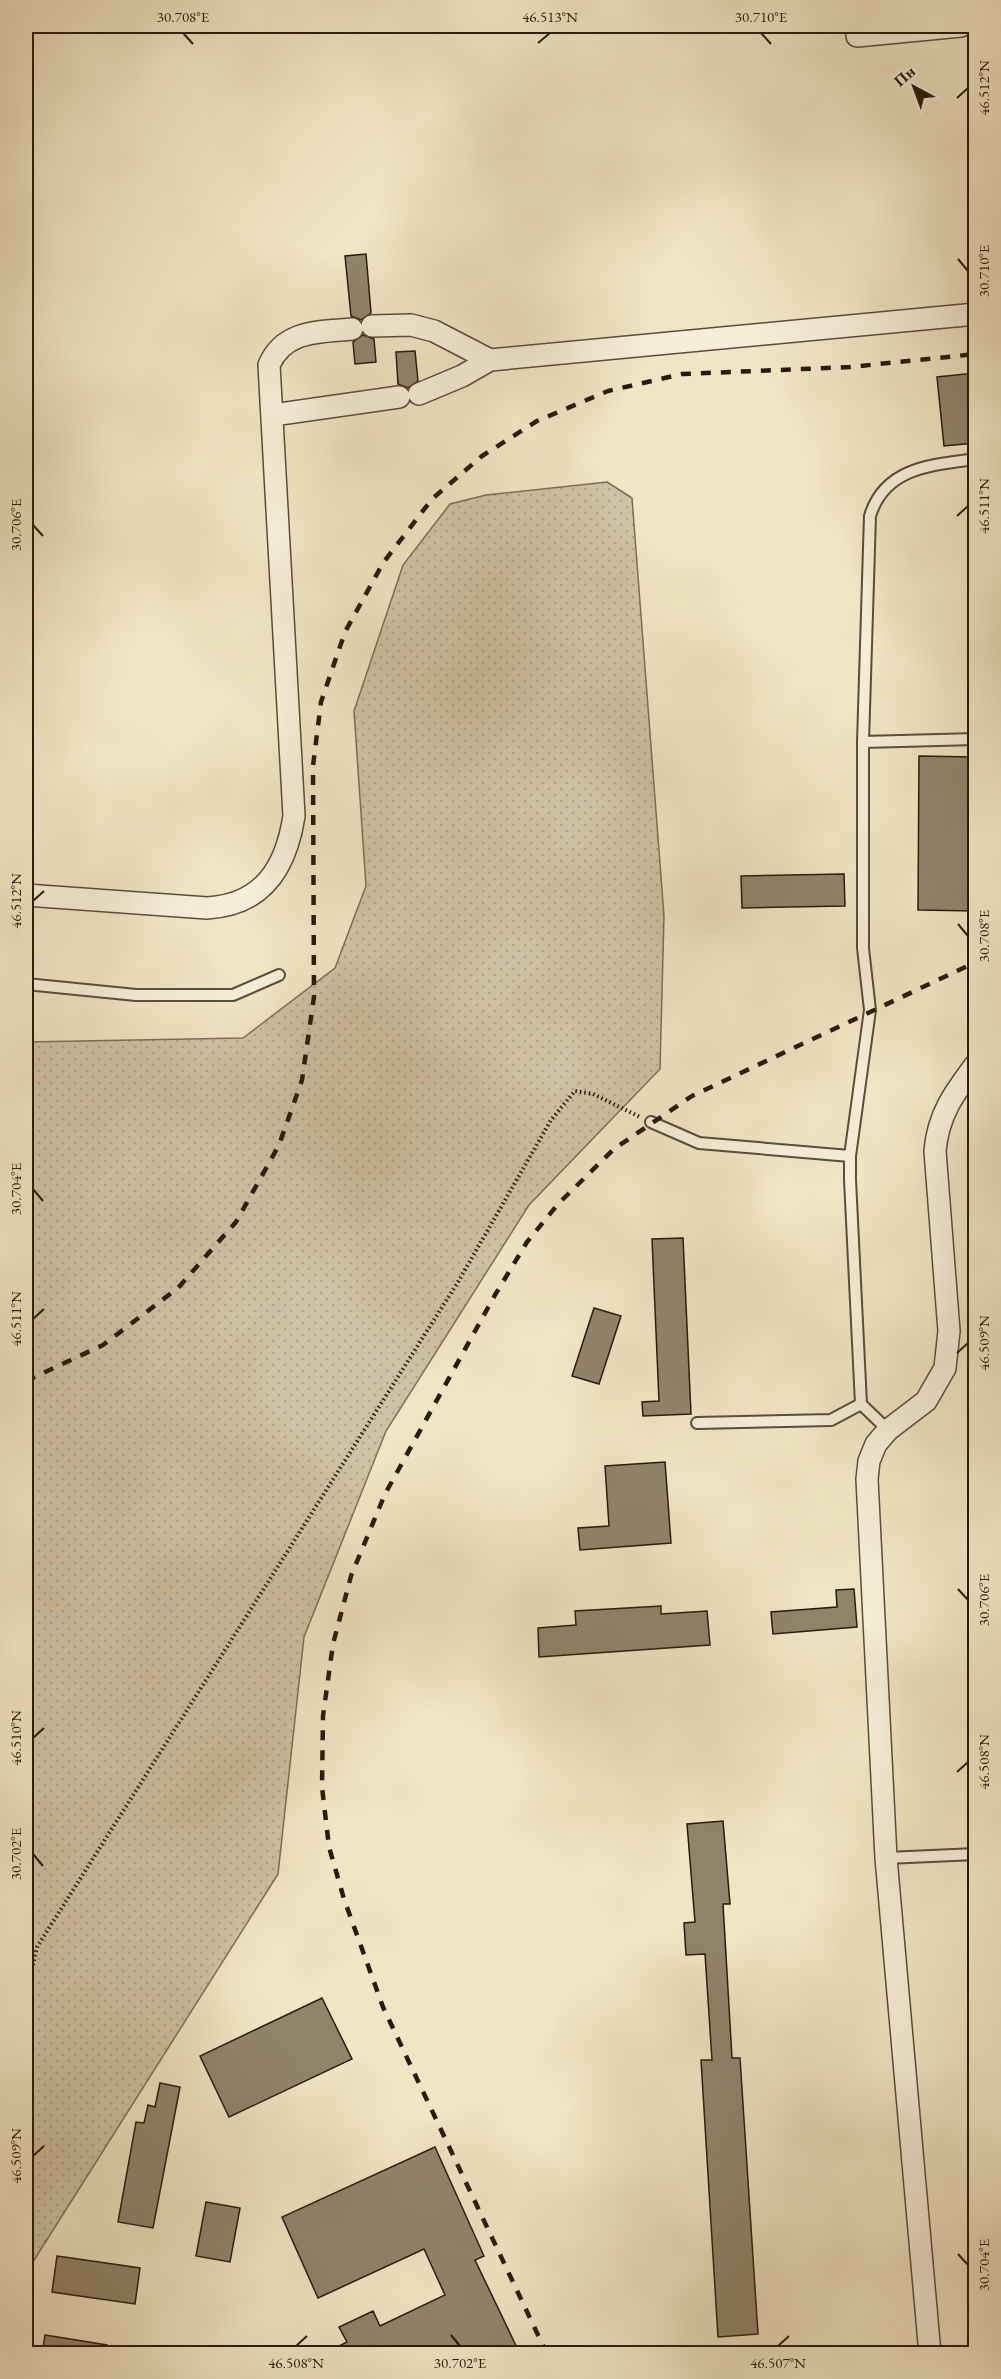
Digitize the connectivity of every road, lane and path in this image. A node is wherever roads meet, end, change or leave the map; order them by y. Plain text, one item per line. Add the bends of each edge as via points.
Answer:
1 (961, 26) edge
2 (857, 36) dead end
3 (975, 314) edge
4 (490, 360) junction
5 (273, 415) junction
6 (975, 459) edge
7 (975, 739) edge
8 (863, 742) junction
9 (26, 895) edge
10 (279, 975) dead end
11 (26, 984) edge
12 (975, 1064) edge
13 (651, 1122) joint
14 (850, 1156) junction
15 (861, 1404) junction
16 (698, 1423) dead end
17 (888, 1430) junction
18 (975, 1854) edge
19 (886, 1858) junction
20 (26, 2041) edge
21 (930, 2354) edge

1 - 2 street
3 - 4 street
4 - 5 street via 462,376 409,395
4 - 5 street via 434,331 411,325 301,335 281,345 269,365
5 - 9 street via 294,816 289,846 276,873 254,894 226,907
6 - 8 lane via 915,470 896,478 875,500 870,516
7 - 8 lane
8 - 14 lane via 863,948 870,1010
10 - 11 lane via 233,995 136,995
12 - 17 street via 949,1100 935,1151 949,1331 945,1368 926,1401
13 - 14 lane via 699,1143
13 - 20 path via 593,1094 575,1091 551,1120 458,1282 37,1947 28,1985
14 - 15 lane
15 - 16 lane via 831,1420
15 - 17 lane
17 - 19 street via 876,1444 867,1479
18 - 19 lane
19 - 21 street

